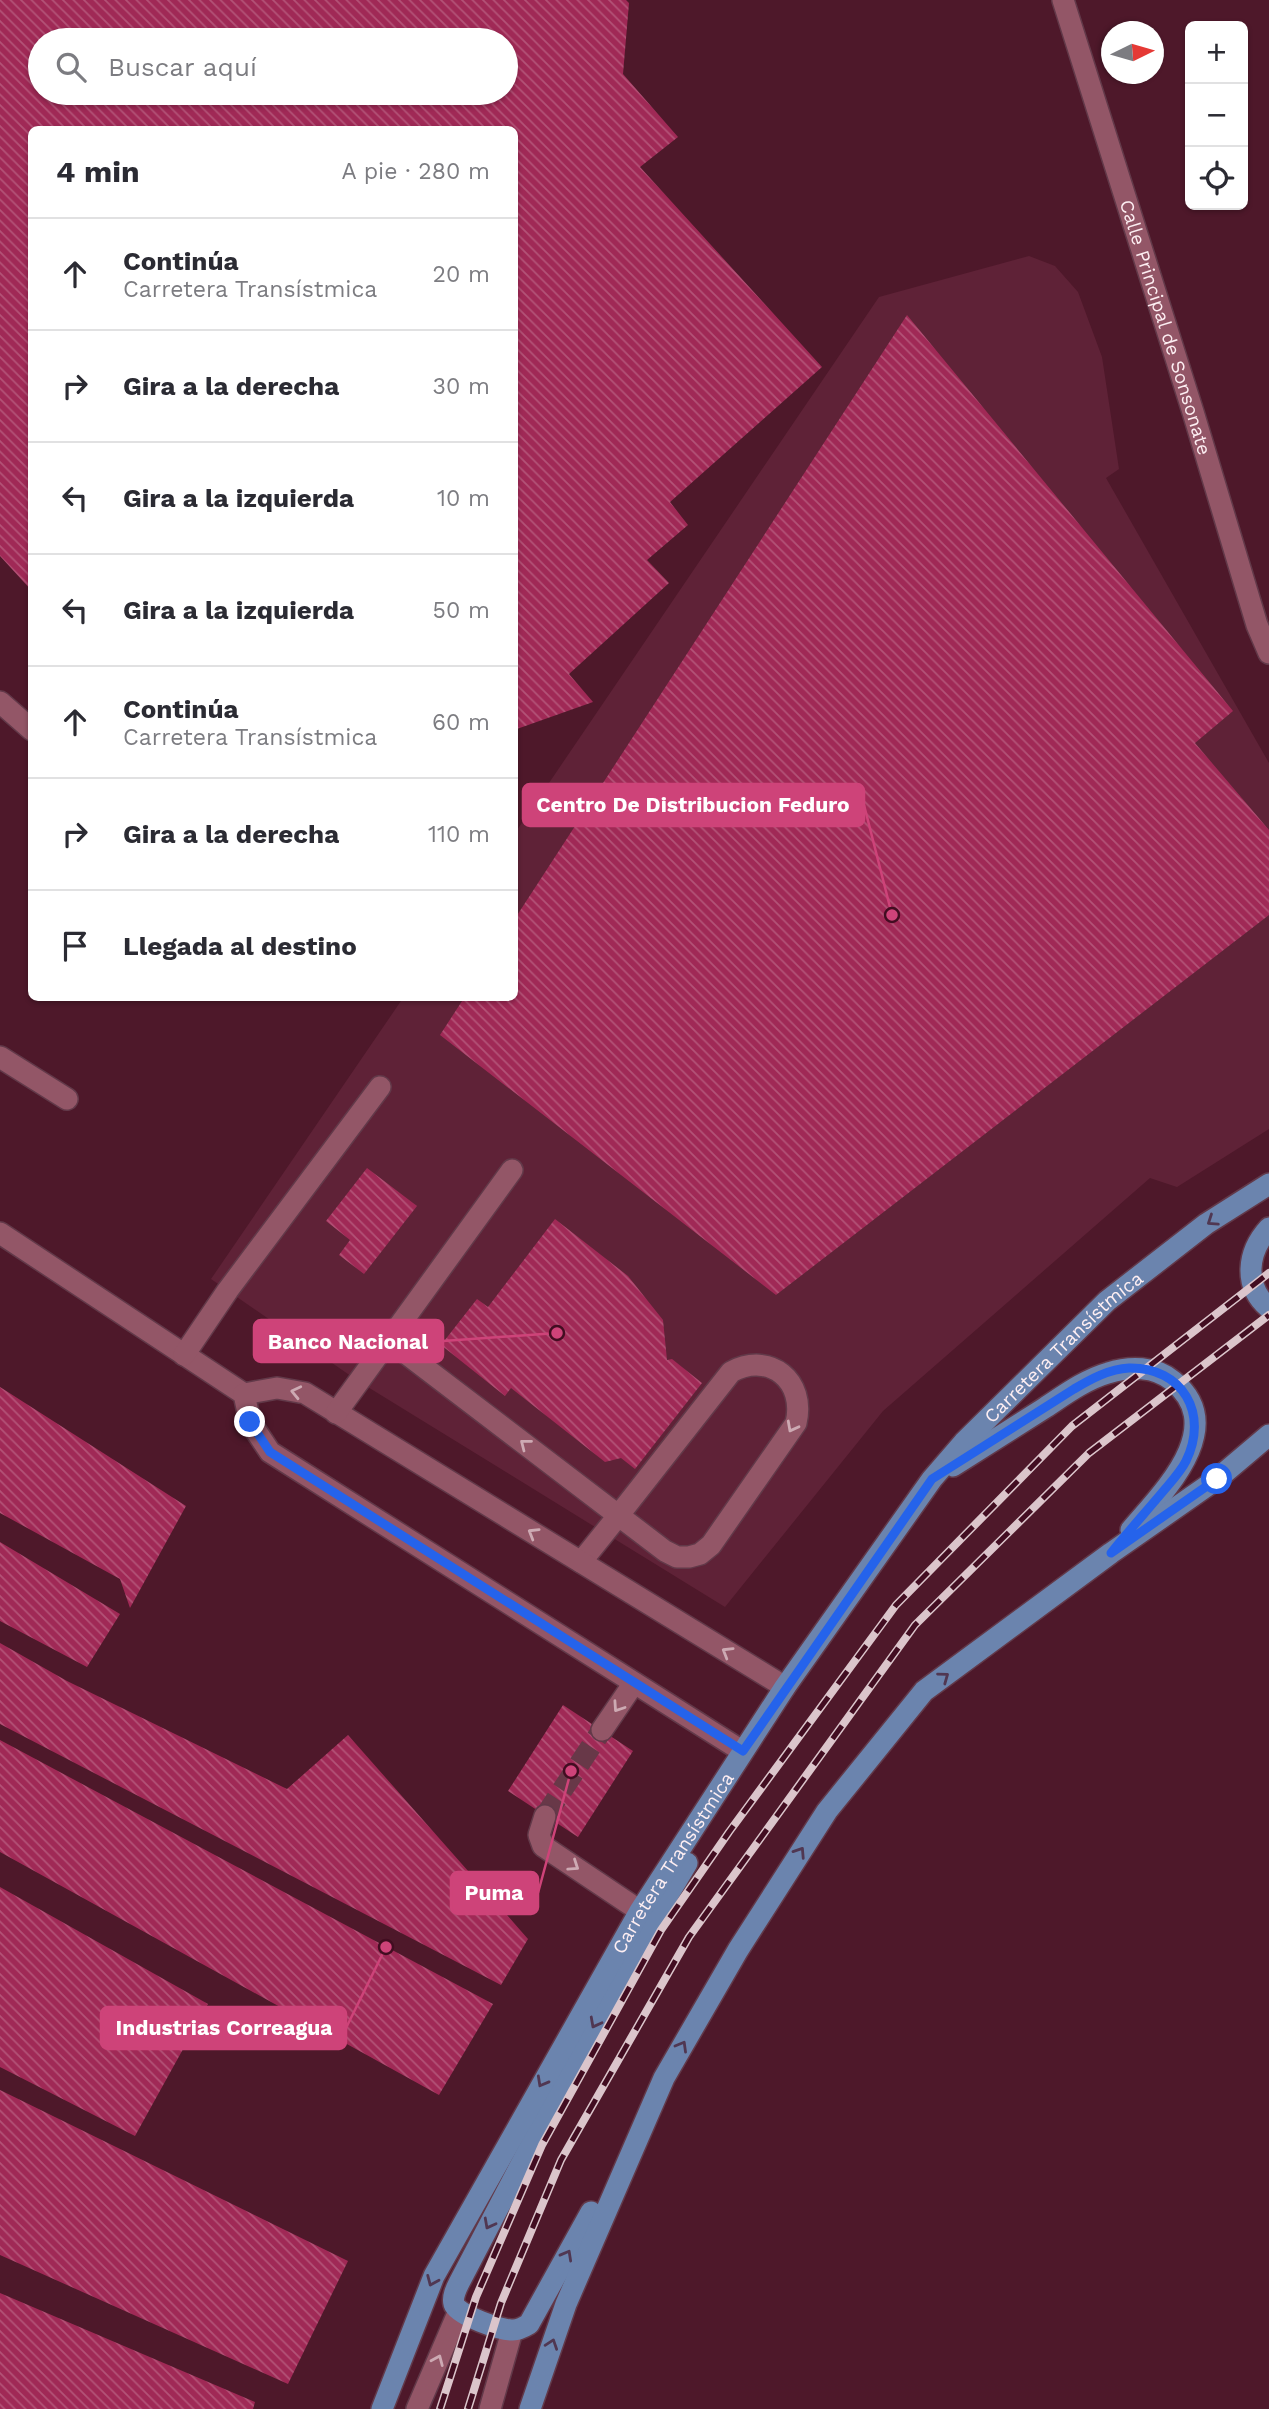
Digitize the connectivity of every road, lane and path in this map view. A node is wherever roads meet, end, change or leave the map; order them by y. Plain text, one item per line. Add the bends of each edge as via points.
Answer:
1 (1063, 0) edge
2 (1269, 653) edge
3 (0, 702) edge
4 (28, 726) edge
5 (0, 1057) edge
6 (380, 1087) dead end
7 (67, 1099) dead end
8 (512, 1170) dead end
9 (1269, 1184) edge
10 (1269, 1228) edge
11 (0, 1233) edge
12 (1269, 1308) edge
13 (387, 1339) junction
14 (184, 1355) junction
15 (244, 1394) junction
16 (336, 1413) junction
17 (1269, 1435) edge
18 (932, 1479) junction
19 (618, 1516) junction
20 (1111, 1553) junction
21 (581, 1562) junction
22 (634, 1683) junction
23 (785, 1688) junction
24 (602, 1731) tunnel mouth
25 (743, 1751) junction
26 (545, 1816) tunnel mouth
27 (640, 1910) junction
28 (664, 2078) junction
29 (459, 2311) junction
30 (512, 2331) junction
31 (382, 2409) edge
32 (417, 2409) edge
33 (490, 2409) edge
34 (530, 2409) edge

1 - 2 street, Calle Principal de Sonsonate
3 - 4 street
5 - 7 street
6 - 14 street
8 - 13 street
9 -> 18 main road, Carretera Transístmica via 1206,1224 1107,1301
10 - 12 main road via 1251,1256 1255,1291
11 - 14 street
13 - 16 street
19 -> 13 street
14 - 15 street
16 -> 15 street via 305,1393 277,1388
15 - 22 street via 250,1422 270,1452
21 -> 16 street
17 - 20 main road via 1217,1479
18 - 20 main road via 1092,1378 1126,1368 1157,1372 1184,1391 1195,1420 1194,1436 1177,1475
18 - 23 main road, Carretera Transístmica
19 -> 19 street via 731,1371 760,1364 776,1369 790,1382 799,1401 796,1423 700,1555 677,1557 664,1551
19 - 21 street
28 -> 20 main road via 738,1950 827,1811 924,1691
23 -> 21 street
22 -> 24 street
22 - 25 street
23 - 25 main road, Carretera Transístmica
25 - 27 main road, Carretera Transístmica
25 -> 29 main road via 744,1768 620,1975 459,2283 453,2302
26 -> 27 street via 540,1835 544,1846
27 -> 31 main road, Carretera Transístmica via 434,2276
30 -> 28 main road via 533,2318
34 -> 28 main road via 566,2304
29 - 30 main road
32 -> 29 street
30 - 33 street

